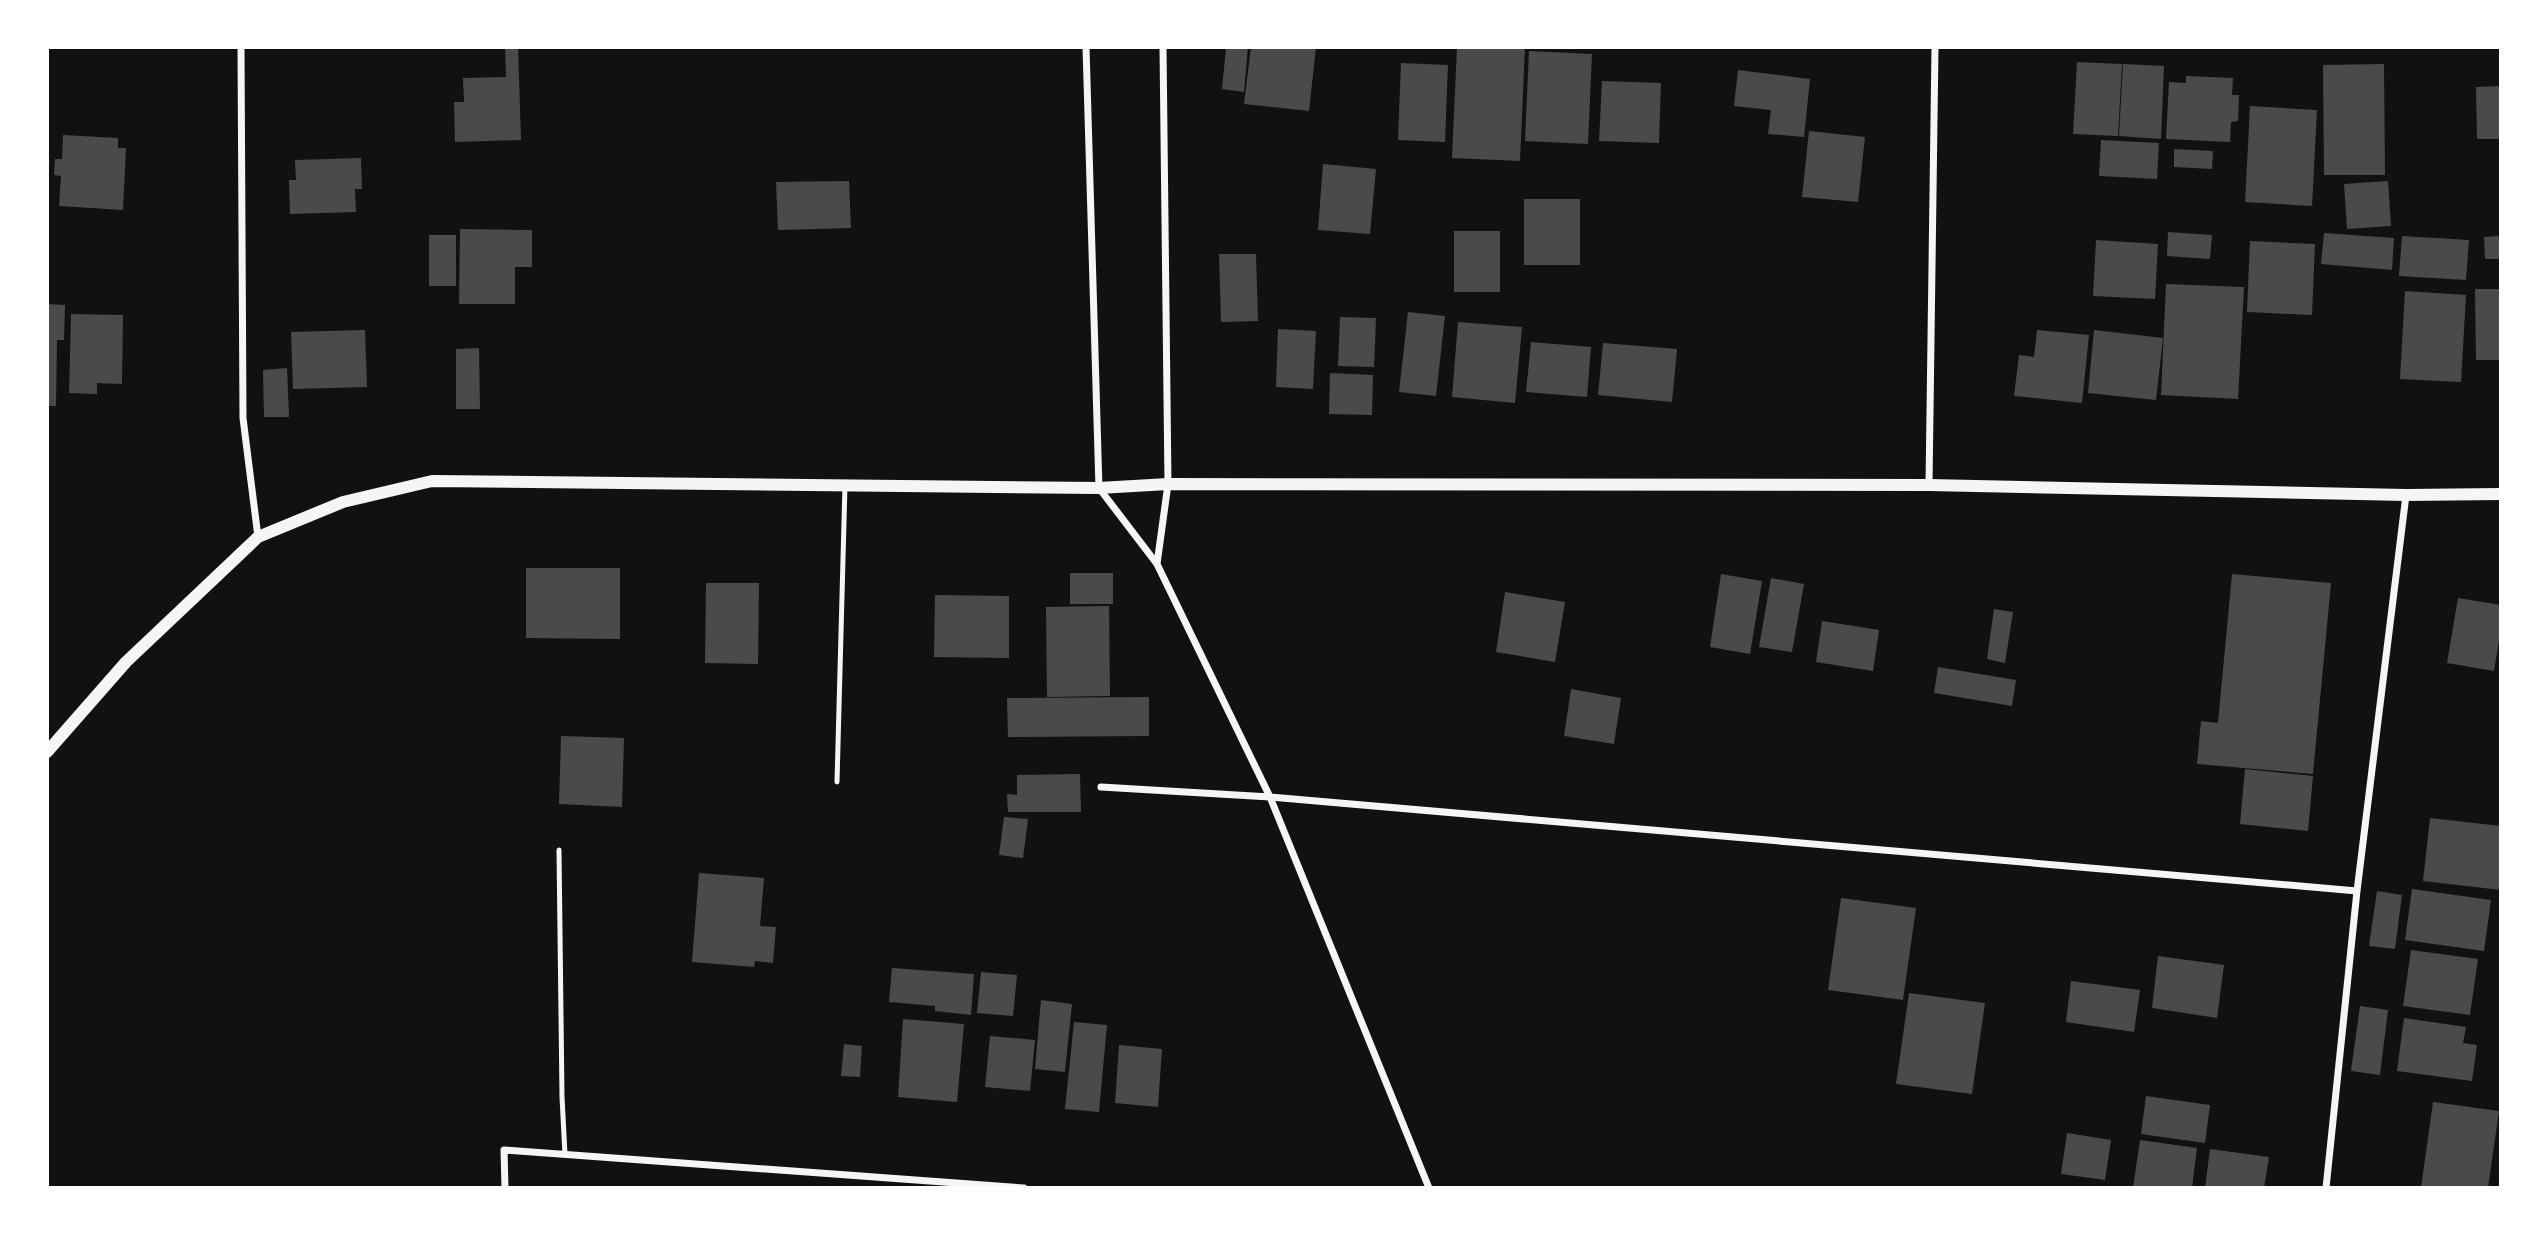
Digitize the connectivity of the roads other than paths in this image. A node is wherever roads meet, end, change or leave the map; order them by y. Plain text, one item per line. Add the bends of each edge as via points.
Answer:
1 (241, 47) edge
2 (1086, 47) edge
3 (1163, 47) edge
4 (1934, 47) edge
5 (1168, 484) junction
6 (845, 485) junction
7 (1929, 485) junction
8 (1099, 488) junction
9 (2501, 494) edge
10 (2406, 495) junction
11 (258, 537) junction
12 (1157, 564) junction
13 (47, 752) edge
14 (836, 782) dead end
15 (1101, 787) dead end
16 (1270, 797) junction
17 (559, 850) dead end
18 (2357, 891) junction
19 (565, 1155) junction
20 (505, 1188) edge
21 (1024, 1188) edge
22 (1429, 1188) edge
23 (2326, 1188) edge

1 - 11 street via 243,418
2 - 8 street
3 - 5 street
4 - 7 street
5 - 7 street
5 - 8 street
5 - 12 street
6 - 8 street
6 - 11 street via 432,481 343,502
6 - 14 lane
7 - 10 street
8 - 12 street
9 - 10 street
10 - 18 street
11 - 13 street via 126,662
12 - 16 street
15 - 16 street
16 - 18 street
16 - 22 street
17 - 19 lane
18 - 23 street
19 - 20 street via 504,1150
19 - 21 street

